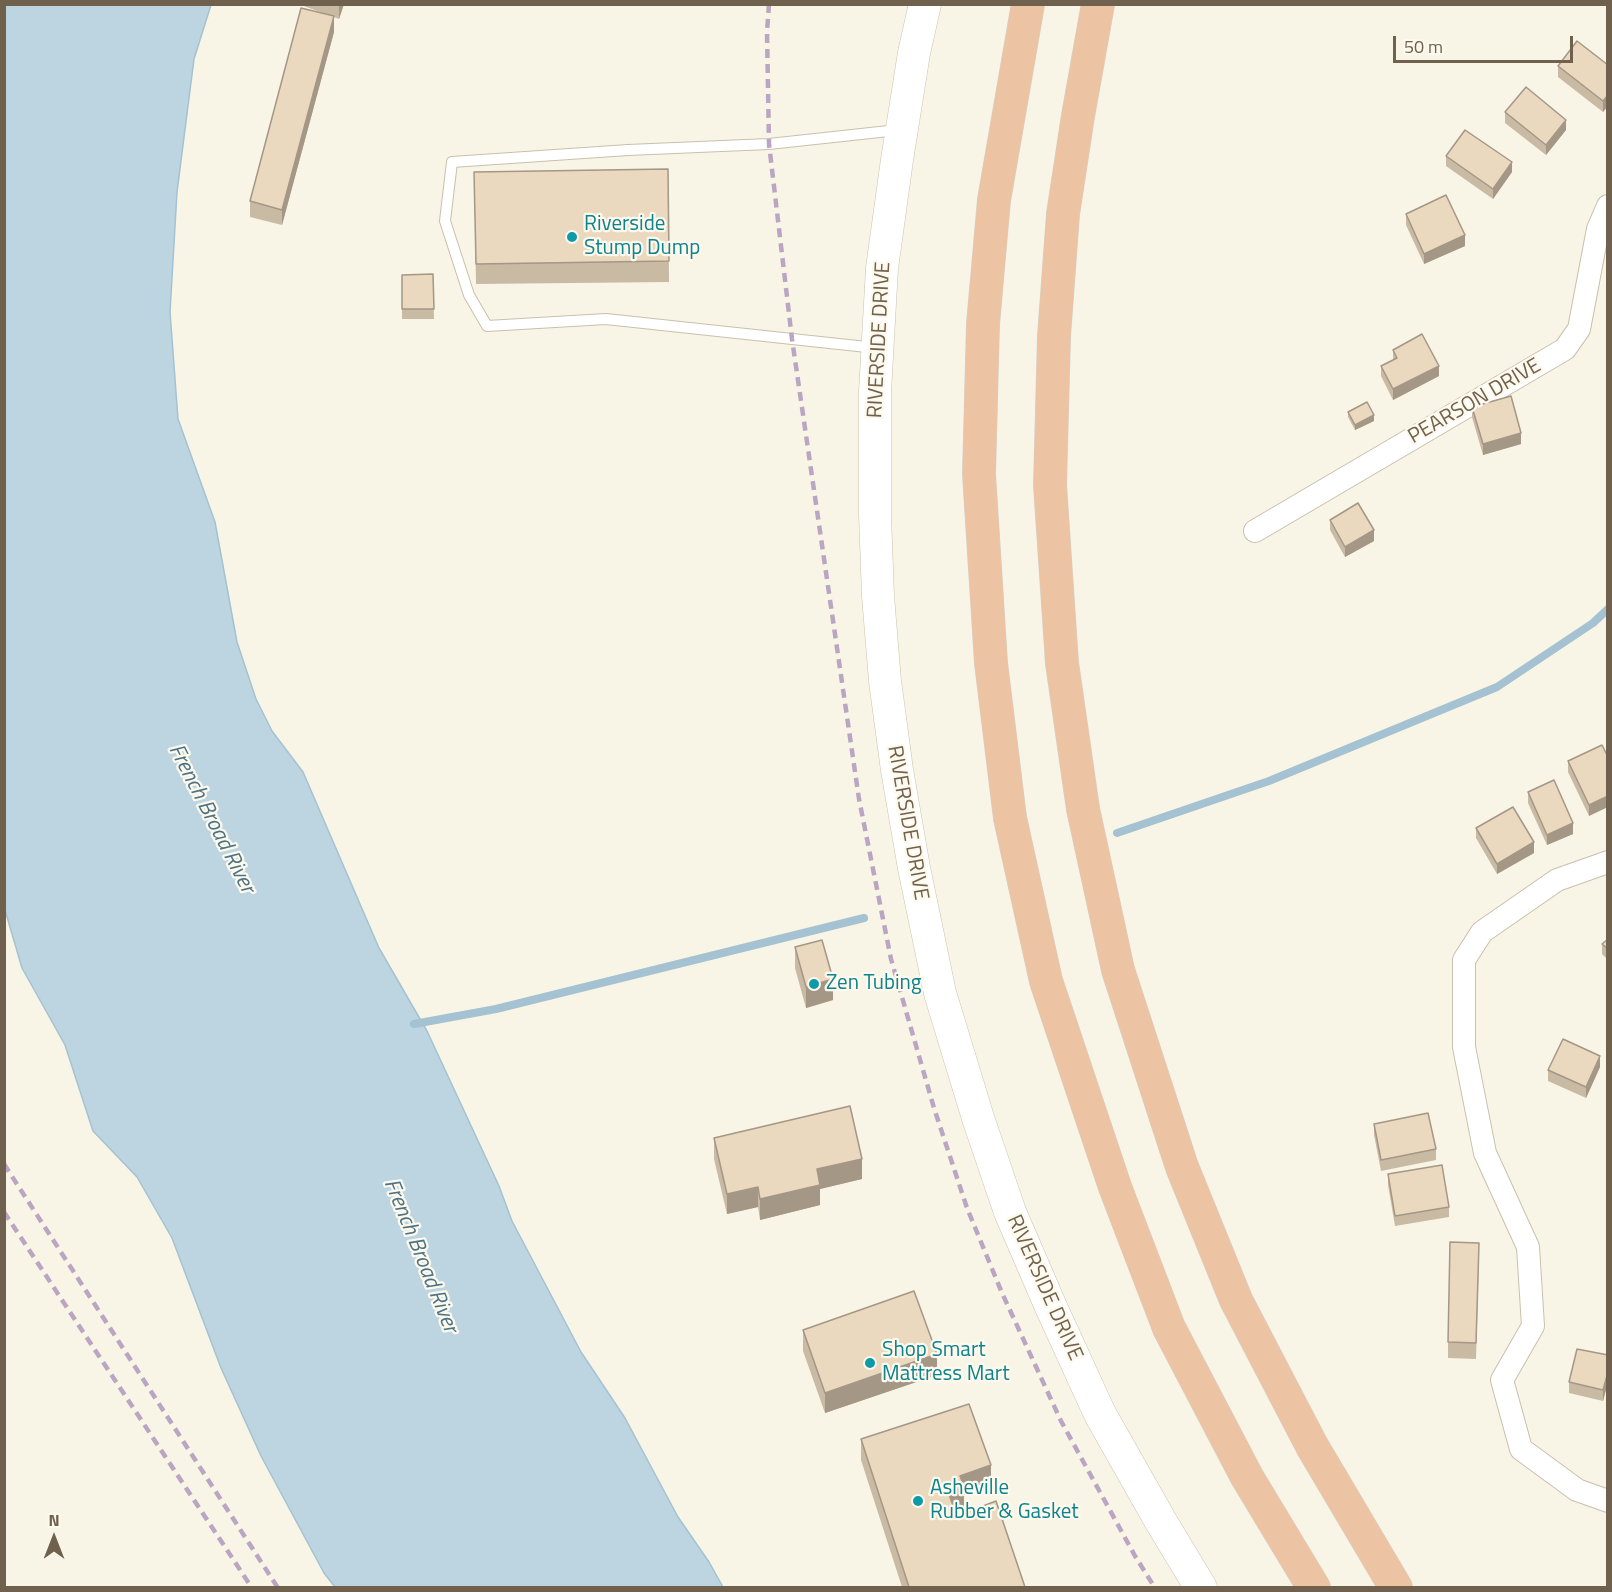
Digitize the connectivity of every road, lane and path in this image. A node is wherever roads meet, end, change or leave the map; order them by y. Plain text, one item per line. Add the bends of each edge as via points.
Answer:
1 (925, 4) edge
2 (1028, 4) edge
3 (1098, 4) edge
4 (902, 130) junction
5 (1608, 207) edge
6 (877, 348) junction
7 (1255, 531) dead end
8 (1608, 862) edge
9 (1608, 1501) edge
10 (1201, 1587) edge
11 (1314, 1587) edge
12 (1396, 1587) edge

1 - 4 main road, RIVERSIDE DRIVE
2 - 11 highway via 994,200 983,324 979,474 991,663 1011,818 1046,981 1115,1187 1169,1328 1246,1477
3 - 12 highway via 1063,214 1054,336 1050,485 1062,663 1083,809 1118,970 1182,1167 1236,1300 1312,1446
4 - 6 main road, RIVERSIDE DRIVE via 882,268
4 - 6 lane via 769,144 453,162 445,221 469,295 487,326 606,319
5 - 7 street, PEARSON DRIVE via 1598,229 1579,329 1564,349
6 - 10 main road, RIVERSIDE DRIVE via 875,515 885,681 910,846 940,993 1011,1212 1051,1307 1100,1414
8 - 9 street via 1557,880 1482,932 1464,960 1464,1047 1485,1153 1528,1247 1533,1326 1502,1380 1521,1449 1577,1490

